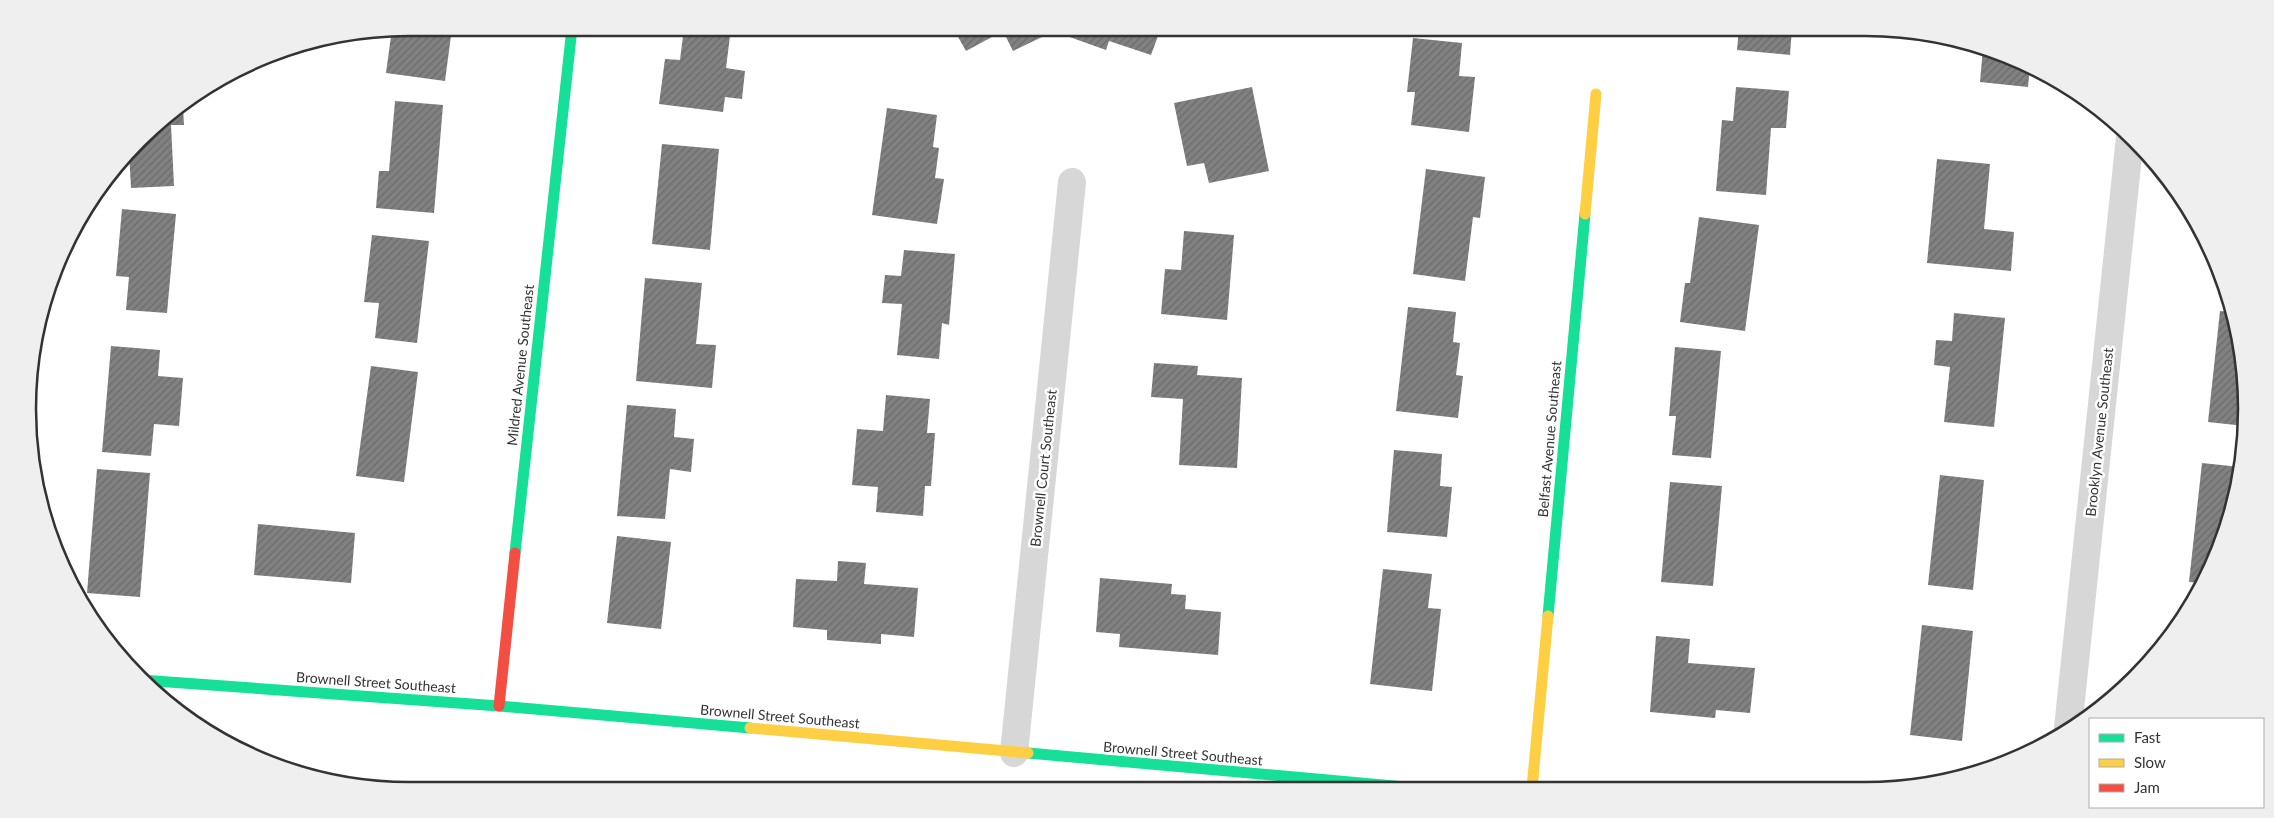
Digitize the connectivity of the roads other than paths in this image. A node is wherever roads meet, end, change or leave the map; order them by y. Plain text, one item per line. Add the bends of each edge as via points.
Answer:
1 (571, 36) edge
2 (1596, 94) dead end
3 (2129, 145) edge
4 (1072, 182) dead end
5 (154, 681) edge
6 (499, 706) junction
7 (2069, 721) edge
8 (1014, 753) junction
9 (1347, 782) edge
10 (1533, 782) edge

1 - 6 street, Mildred Avenue Southeast
2 - 10 street, Belfast Avenue Southeast
3 - 7 street, Brooklyn Avenue Southeast
4 - 8 street, Brownell Court Southeast
5 - 6 street, Brownell Street Southeast
6 - 8 street, Brownell Street Southeast
8 - 9 street, Brownell Street Southeast

